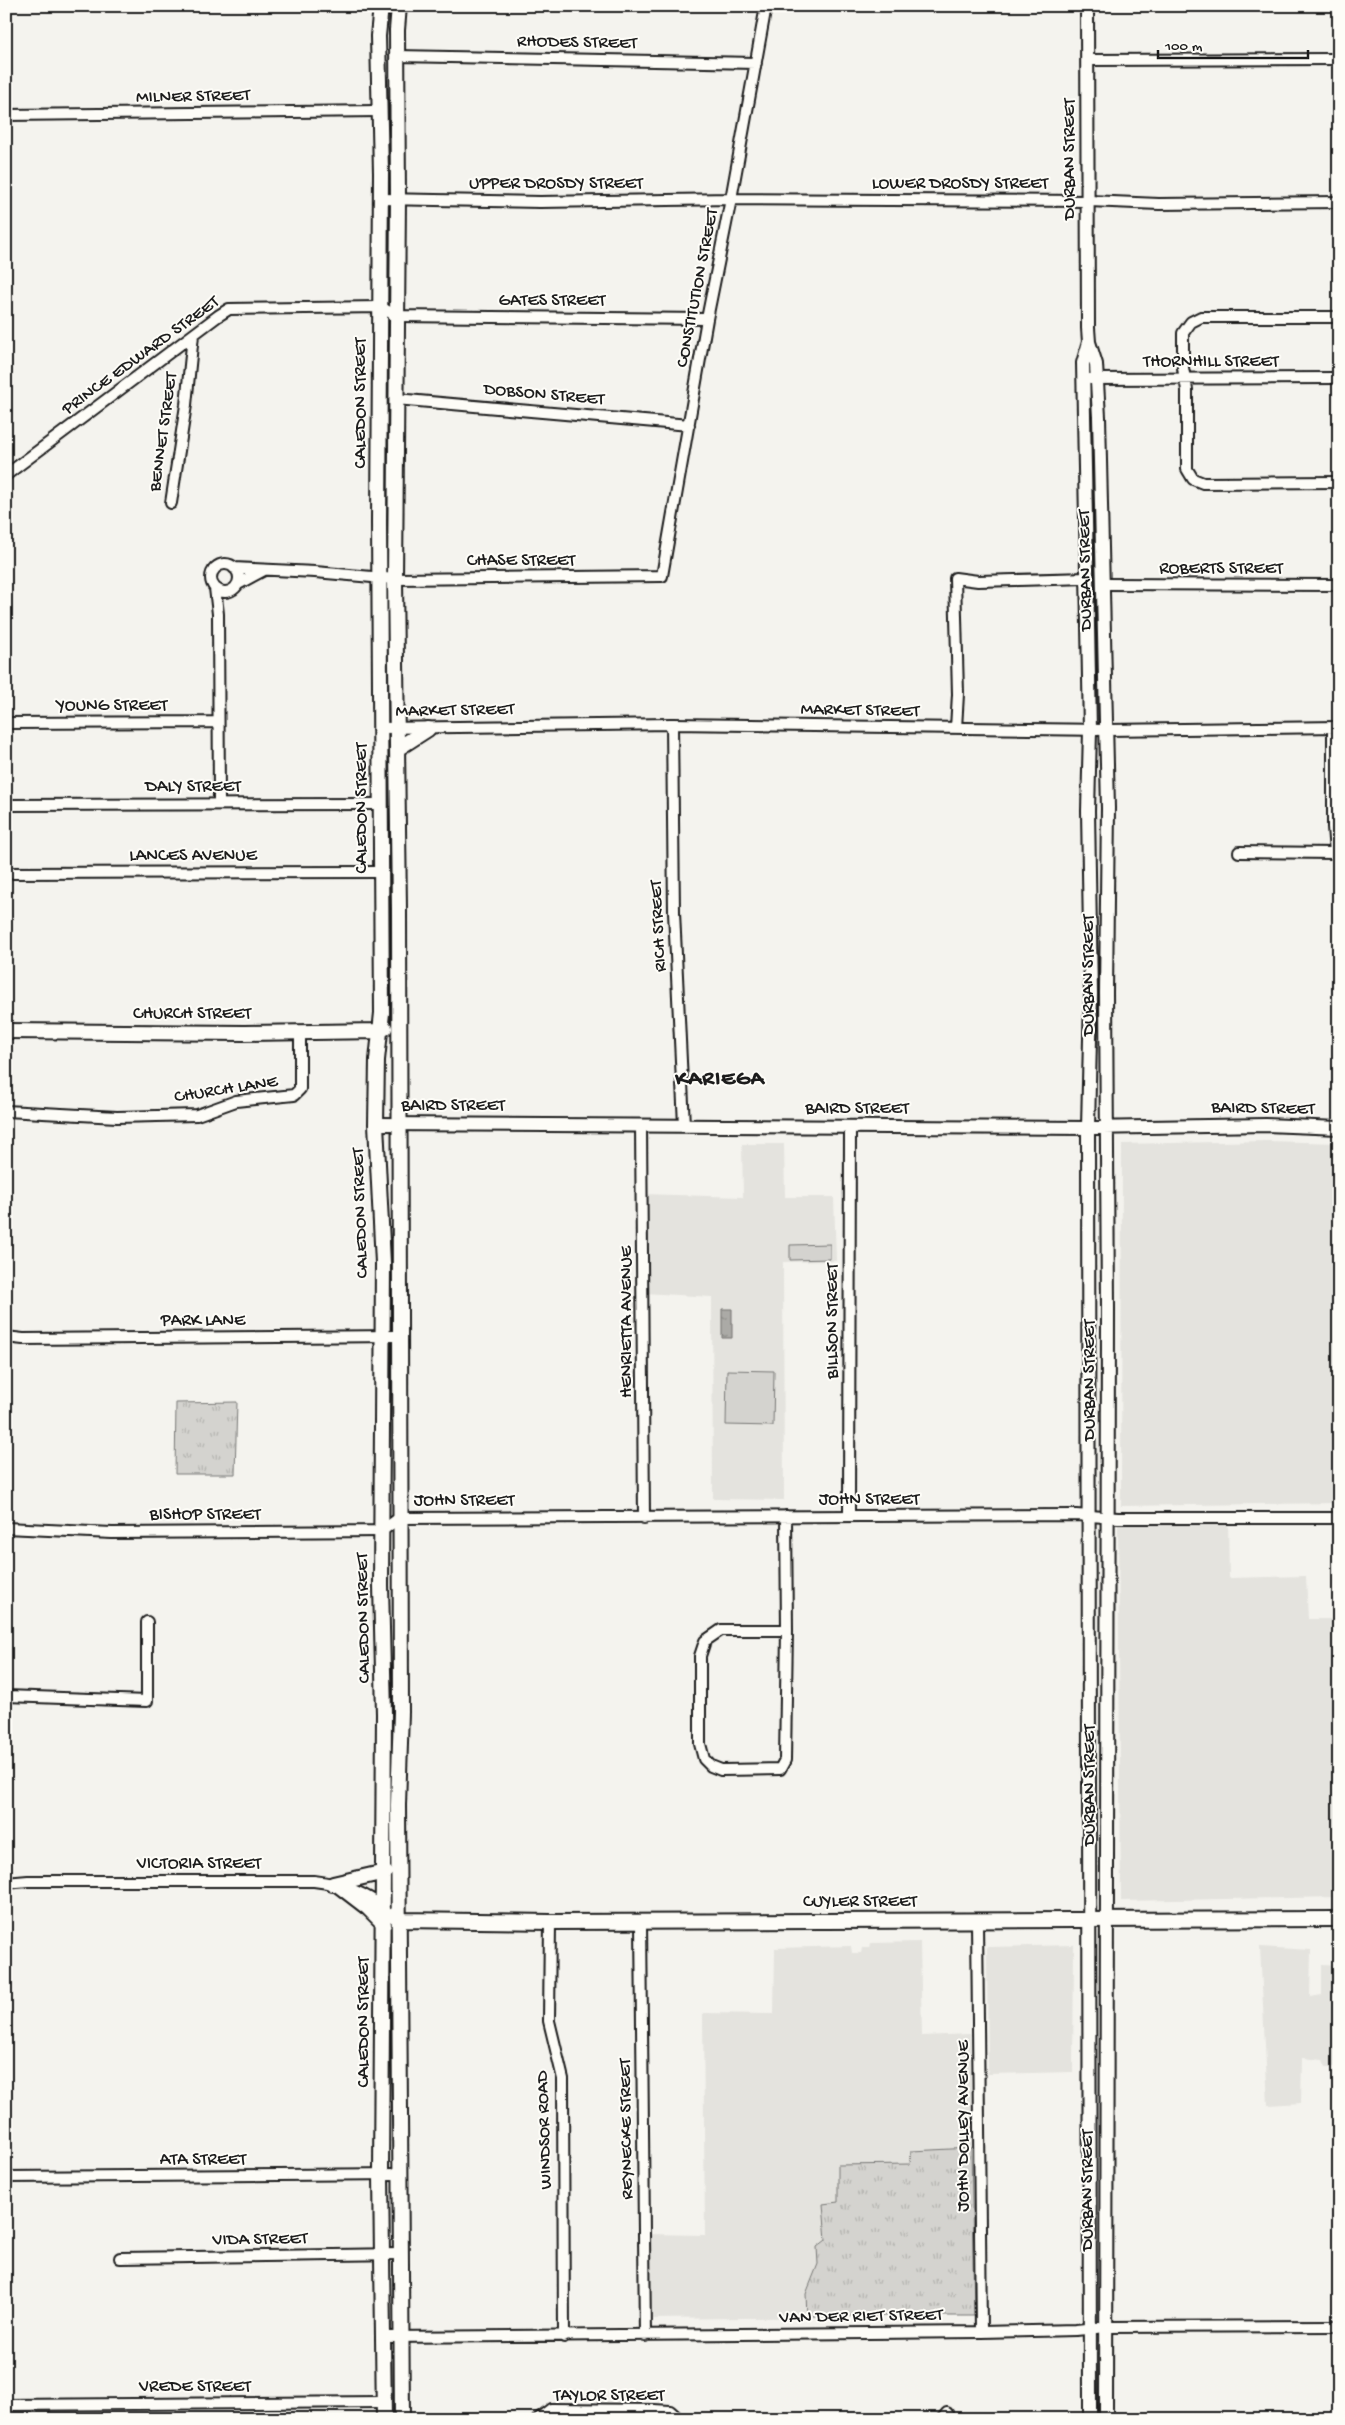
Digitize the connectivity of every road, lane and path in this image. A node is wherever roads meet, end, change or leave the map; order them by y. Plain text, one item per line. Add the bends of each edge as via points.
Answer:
1 (382, 6) edge
2 (400, 6) edge
3 (766, 6) edge
4 (1087, 6) edge
5 (397, 56) junction
6 (1339, 59) edge
7 (1088, 60) junction
8 (756, 62) junction
9 (379, 111) junction
10 (6, 115) edge
11 (381, 199) junction
12 (398, 199) junction
13 (731, 199) junction
14 (1089, 200) junction
15 (1339, 202) edge
16 (381, 307) junction
17 (396, 316) junction
18 (1339, 317) edge
19 (707, 318) junction
20 (193, 335) junction
21 (1089, 342) junction
22 (1186, 378) junction
23 (1339, 378) edge
24 (1084, 379) junction
25 (1097, 379) junction
26 (396, 399) junction
27 (689, 425) junction
28 (6, 475) edge
29 (1339, 482) edge
30 (171, 503) dead end
31 (234, 568) junction
32 (264, 570) junction
33 (662, 576) joint
34 (388, 578) junction
35 (1088, 578) junction
36 (238, 584) junction
37 (1103, 584) junction
38 (1339, 586) edge
39 (215, 588) junction
40 (229, 592) junction
41 (218, 614) junction
42 (218, 722) junction
43 (6, 723) edge
44 (672, 724) junction
45 (1336, 727) edge
46 (381, 728) junction
47 (956, 728) junction
48 (397, 729) junction
49 (428, 729) junction
50 (1090, 730) junction
51 (1107, 730) junction
52 (397, 749) junction
53 (219, 803) junction
54 (380, 804) junction
55 (6, 805) edge
56 (1239, 852) dead end
57 (1337, 853) edge
58 (381, 872) junction
59 (6, 873) edge
60 (398, 1012) junction
61 (6, 1031) edge
62 (379, 1031) junction
63 (300, 1033) junction
64 (398, 1049) junction
65 (6, 1111) edge
66 (399, 1123) junction
67 (376, 1124) junction
68 (641, 1125) junction
69 (684, 1125) junction
70 (850, 1126) junction
71 (1108, 1127) junction
72 (1088, 1128) junction
73 (1339, 1128) edge
74 (399, 1336) junction
75 (6, 1337) edge
76 (383, 1337) junction
77 (786, 1516) junction
78 (849, 1516) junction
79 (1089, 1516) junction
80 (1108, 1517) junction
81 (399, 1518) junction
82 (644, 1518) junction
83 (1339, 1518) edge
84 (6, 1528) edge
85 (382, 1531) junction
86 (147, 1622) dead end
87 (787, 1630) junction
88 (6, 1696) edge
89 (384, 1872) junction
90 (6, 1883) edge
91 (335, 1885) junction
92 (385, 1909) junction
93 (1339, 1919) edge
94 (400, 1920) junction
95 (977, 1920) junction
96 (1106, 1920) junction
97 (1090, 1921) junction
98 (550, 1922) junction
99 (641, 1922) junction
100 (384, 1924) junction
101 (401, 2174) junction
102 (381, 2175) junction
103 (6, 2177) edge
104 (384, 2254) junction
105 (401, 2254) junction
106 (120, 2258) dead end
107 (1106, 2326) junction
108 (1339, 2326) edge
109 (1089, 2328) junction
110 (981, 2332) junction
111 (645, 2336) junction
112 (564, 2337) junction
113 (384, 2338) junction
114 (402, 2338) junction
115 (384, 2402) junction
116 (6, 2405) edge
117 (384, 2419) edge
118 (402, 2419) edge
119 (538, 2419) edge
120 (679, 2419) edge
121 (1090, 2419) edge
122 (1106, 2419) edge

1 - 9 main road, CALEDON STREET via 378,36
2 - 5 main road, CALEDON STREET
3 - 8 street, CONSTITUTION STREET
4 - 7 street, DURBAN STREET
5 - 8 street, RHODES STREET
5 - 12 main road, CALEDON STREET
6 - 7 street
7 - 14 street, DURBAN STREET
8 - 13 street, CONSTITUTION STREET
9 - 10 street, MILNER STREET
9 - 11 main road, CALEDON STREET
11 - 12 street, UPPER DROSDY STREET
11 - 16 main road, CALEDON STREET
12 - 13 street, UPPER DROSDY STREET via 540,202
12 - 17 main road, CALEDON STREET
13 - 14 street, LOWER DROSDY STREET
13 - 19 street, CONSTITUTION STREET
14 - 15 street, LOWER DROSDY STREET via 1159,204
14 - 21 street, DURBAN STREET
16 - 17 street
16 - 20 street, PRINCE EDWARD STREET via 232,309
16 - 34 main road, CALEDON STREET
17 - 19 street, GATES STREET
17 - 26 main road, CALEDON STREET
18 - 22 street via 1196,319 1183,333
19 - 27 street, CONSTITUTION STREET
20 - 28 street, PRINCE EDWARD STREET
20 - 30 street, BENNET STREET
21 - 24 street, DURBAN STREET via 1083,363
21 - 25 street, DURBAN STREET
22 - 23 street, THORNHILL STREET
22 - 25 street, THORNHILL STREET
22 - 29 street via 1187,468 1192,479 1203,483
24 - 25 street, THORNHILL STREET
24 - 35 street, DURBAN STREET
25 - 37 street, DURBAN STREET
26 - 27 street, DOBSON STREET
26 - 34 main road, CALEDON STREET
27 - 33 street, CONSTITUTION STREET
31 - 32 street, CHASE STREET
31 - 36 street via 239,575
31 - 39 street via 227,564 216,568 211,577
32 - 34 street, CHASE STREET
32 - 36 street
33 - 34 street, CHASE STREET
34 - 46 main road, CALEDON STREET
34 - 48 main road, CALEDON STREET
35 - 47 street via 978,581 955,578
35 - 50 street, DURBAN STREET
36 - 40 street
37 - 38 street, ROBERTS STREET
37 - 51 street, DURBAN STREET
39 - 40 street
39 - 41 street
40 - 41 street
41 - 42 street
42 - 43 street, YOUNG STREET
42 - 53 street
44 - 47 street, MARKET STREET
44 - 49 street, MARKET STREET
44 - 69 street, RICH STREET via 674,912
45 - 51 street, MARKET STREET
45 - 57 street via 1333,827
46 - 48 street, MARKET STREET
46 - 54 main road, CALEDON STREET
47 - 50 street, MARKET STREET
48 - 49 street, MARKET STREET
48 - 52 main road, CALEDON STREET
49 - 52 main road
50 - 51 street, MARKET STREET
50 - 72 street, DURBAN STREET
51 - 71 street, DURBAN STREET
52 - 60 main road, CALEDON STREET
53 - 54 street, DALY STREET
53 - 55 street, DALY STREET
54 - 58 main road, CALEDON STREET
56 - 57 street
58 - 59 street, LANCES AVENUE
58 - 62 main road, CALEDON STREET via 382,1013
60 - 62 main road via 390,1024
60 - 64 main road, CALEDON STREET
61 - 63 main road, CHURCH STREET
62 - 63 main road, CHURCH STREET
62 - 64 main road
62 - 67 main road, CALEDON STREET
63 - 65 street, CHURCH LANE via 300,1089 294,1095 236,1101 197,1114 116,1117
64 - 66 main road, CALEDON STREET
66 - 67 street, BAIRD STREET
66 - 68 street, BAIRD STREET
66 - 74 main road, CALEDON STREET
67 - 76 main road, CALEDON STREET
68 - 69 street, BAIRD STREET
68 - 82 street, HENRIETTA AVENUE
69 - 70 street, BAIRD STREET
70 - 72 street, BAIRD STREET
70 - 78 street, BILLSON STREET
71 - 72 street, BAIRD STREET
71 - 73 street, BAIRD STREET via 1266,1125
71 - 80 street, DURBAN STREET
72 - 79 street, DURBAN STREET
74 - 76 street, PARK LANE
74 - 81 main road, CALEDON STREET
75 - 76 street, PARK LANE via 23,1340
76 - 85 main road, CALEDON STREET
77 - 78 street, JOHN STREET
77 - 82 street, JOHN STREET
77 - 87 street
78 - 79 street, JOHN STREET
79 - 80 street, JOHN STREET
79 - 97 street, DURBAN STREET
80 - 83 street, JOHN STREET
80 - 96 street, DURBAN STREET
81 - 82 street, JOHN STREET
81 - 85 street
81 - 94 main road, CALEDON STREET
84 - 85 street, BISHOP STREET via 112,1532
85 - 89 main road, CALEDON STREET
86 - 88 street via 146,1701
87 - 87 street via 721,1630 705,1641 700,1656 700,1744 704,1758 714,1768 732,1771 780,1769 784,1764
89 - 91 main road
89 - 92 main road, CALEDON STREET
90 - 91 street, VICTORIA STREET via 297,1880
91 - 92 street, VICTORIA STREET via 361,1892
91 - 100 main road via 368,1908
92 - 94 main road
92 - 100 main road, CALEDON STREET
93 - 96 main road, CUYLER STREET
94 - 98 main road, CUYLER STREET
94 - 101 main road, CALEDON STREET
95 - 97 main road, CUYLER STREET
95 - 99 main road, CUYLER STREET
95 - 110 street, JOHN DOLLEY AVENUE
96 - 97 main road, CUYLER STREET
96 - 107 street, DURBAN STREET
97 - 109 street, DURBAN STREET
98 - 99 main road, CUYLER STREET
98 - 112 street, WINDSOR ROAD via 550,2024 563,2079
99 - 111 street, REYNECKE STREET
100 - 102 main road, CALEDON STREET
101 - 102 street, ATA STREET
101 - 105 main road, CALEDON STREET
102 - 103 street, ATA STREET
102 - 104 main road, CALEDON STREET
104 - 105 street, VIDA STREET
104 - 106 street, VIDA STREET
104 - 113 main road, CALEDON STREET
105 - 114 main road, CALEDON STREET
107 - 108 street, VAN DER RIET STREET
107 - 109 street, VAN DER RIET STREET
107 - 122 street, DURBAN STREET
109 - 110 street, VAN DER RIET STREET
109 - 121 street, DURBAN STREET
110 - 111 street, VAN DER RIET STREET
111 - 112 street, VAN DER RIET STREET
112 - 114 street, VAN DER RIET STREET
113 - 114 street, VAN DER RIET STREET
113 - 115 main road, CALEDON STREET
114 - 118 main road, CALEDON STREET
115 - 116 street, VREDE STREET
115 - 117 main road, CALEDON STREET
119 - 120 street, TAYLOR STREET via 551,2409 670,2411

